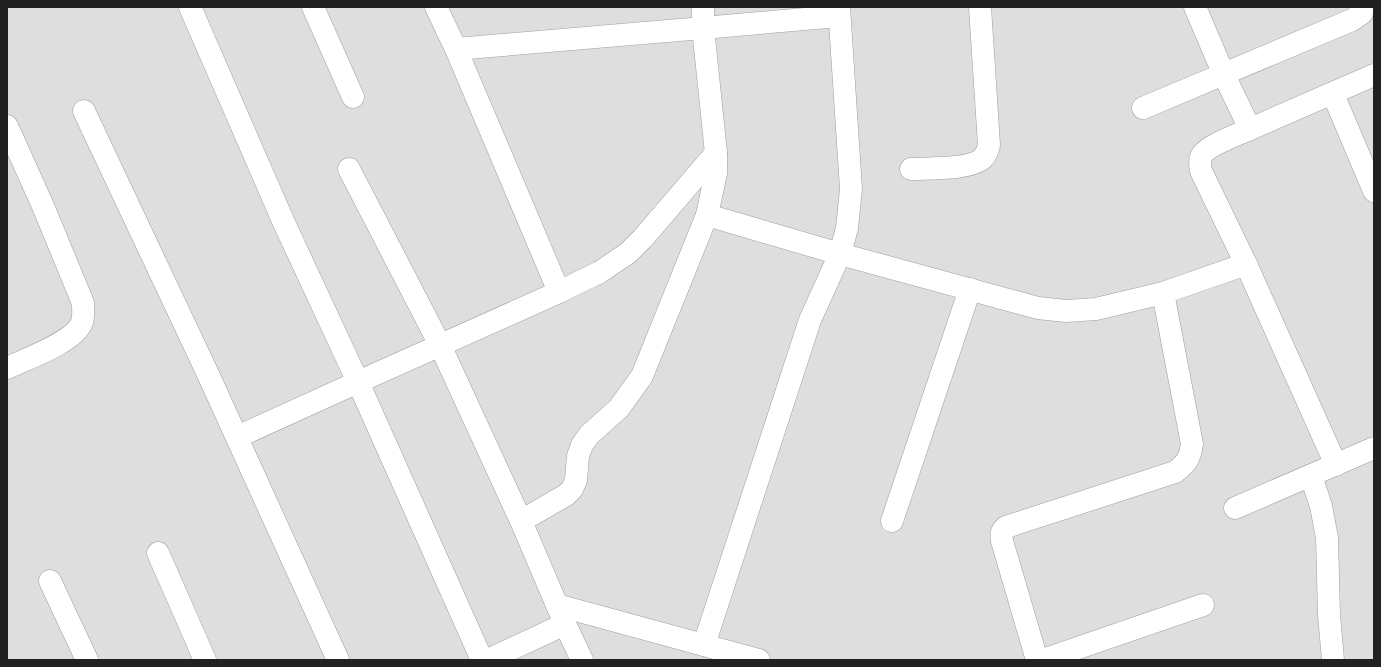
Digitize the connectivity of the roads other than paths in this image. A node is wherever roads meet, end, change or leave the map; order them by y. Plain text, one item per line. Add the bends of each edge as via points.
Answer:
1 (190, 7) edge
2 (313, 7) edge
3 (436, 7) edge
4 (980, 7) edge
5 (1195, 7) edge
6 (1363, 7) edge
7 (839, 12) edge
8 (703, 17) edge
9 (456, 49) junction
10 (1224, 75) junction
11 (1374, 75) edge
12 (1333, 94) junction
13 (353, 97) dead end
14 (1144, 108) dead end
15 (84, 111) dead end
16 (7, 126) edge
17 (1250, 129) junction
18 (716, 153) junction
19 (349, 169) dead end
20 (911, 169) dead end
21 (1374, 191) edge
22 (707, 215) junction
23 (840, 254) junction
24 (1246, 264) junction
25 (970, 289) junction
26 (559, 292) junction
27 (1163, 292) junction
28 (440, 345) junction
29 (7, 368) edge
30 (358, 382) junction
31 (237, 438) junction
32 (1374, 448) edge
33 (1336, 465) junction
34 (1311, 476) junction
35 (1235, 508) dead end
36 (521, 520) junction
37 (892, 521) dead end
38 (158, 553) dead end
39 (50, 581) dead end
40 (1203, 605) dead end
41 (561, 615) junction
42 (704, 645) junction
43 (87, 660) edge
44 (205, 660) edge
45 (338, 660) edge
46 (482, 660) edge
47 (488, 660) edge
48 (582, 660) edge
49 (759, 660) edge
50 (1037, 660) edge
51 (1043, 660) edge
52 (1333, 660) edge

1 - 30 street via 284,223
2 - 13 street
3 - 9 street
4 - 20 street via 989,145 987,152 982,158 966,166
5 - 10 street
6 - 10 street via 1362,13 1352,20
7 - 8 street
7 - 23 street via 851,189 847,228
8 - 9 street
8 - 18 street
9 - 26 street
10 - 14 street
10 - 17 street
11 - 12 street
12 - 17 street
12 - 21 street
15 - 31 street
16 - 29 street via 83,303 82,323 72,335 59,344
17 - 24 street via 1209,148 1199,163
18 - 22 street via 716,173
18 - 26 street via 628,253 600,272
19 - 28 street
22 - 23 street
22 - 36 street via 642,376 619,408 589,435 582,445 572,489 566,495
23 - 25 street
23 - 42 street via 810,320
24 - 27 street
24 - 33 street
25 - 27 street via 1038,308 1066,311 1096,308
25 - 37 street
26 - 28 street
27 - 50 street via 1192,444 1190,456 1175,472 1003,530 1002,541
28 - 30 street
28 - 36 street
30 - 31 street
30 - 46 street
31 - 45 street
32 - 33 street
33 - 34 street
34 - 35 street
34 - 52 street via 1321,506 1327,538
36 - 41 street
38 - 44 street
39 - 43 street
40 - 51 street
41 - 42 street
41 - 47 street
41 - 48 street
42 - 49 street

